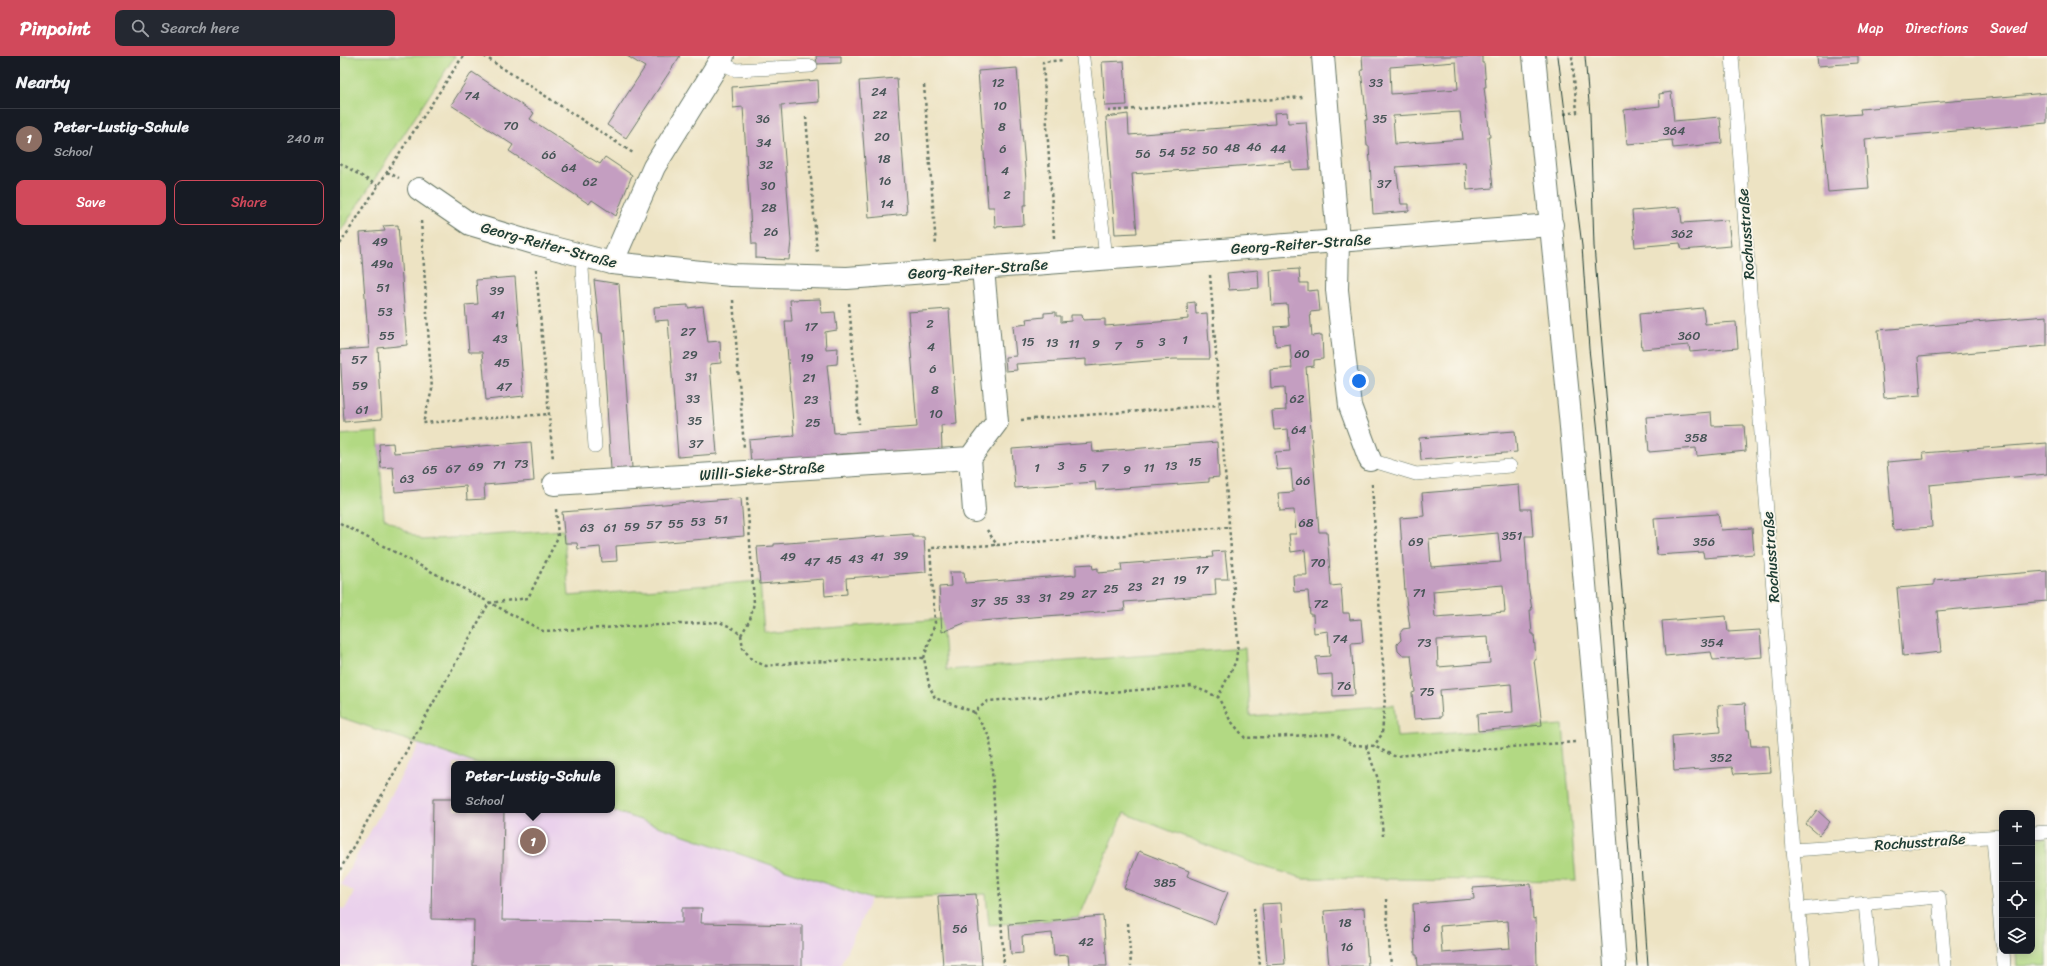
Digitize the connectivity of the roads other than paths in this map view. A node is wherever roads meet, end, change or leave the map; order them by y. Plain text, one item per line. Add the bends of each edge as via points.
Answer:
1 (1323, 56) edge
2 (1534, 56) edge
3 (1732, 56) edge
4 (721, 59) edge
5 (1083, 59) road end
6 (811, 66) dead end
7 (419, 189) road end
8 (1552, 225) junction
9 (1338, 241) junction
10 (586, 256) junction
11 (1106, 258) junction
12 (612, 263) junction
13 (983, 268) junction
14 (595, 446) dead end
15 (970, 458) junction
16 (1370, 460) joint
17 (1510, 466) dead end
18 (554, 484) road end
19 (974, 511) road end
20 (2047, 832) edge
21 (2035, 833) edge
22 (1998, 836) edge
23 (1794, 850) junction
24 (1865, 903) junction
25 (1799, 909) junction
26 (2001, 918) edge
27 (2003, 954) edge
28 (1615, 966) edge
29 (1804, 966) edge
30 (1871, 966) edge
31 (1945, 966) edge
32 (2004, 966) edge

1 - 9 street
2 - 8 street
3 - 23 lane, Rochusstraße
4 - 6 lane via 736,70
4 - 12 street via 654,167
5 - 11 lane
7 - 10 street, Georg-Reiter-Straße via 470,224
8 - 9 street, Georg-Reiter-Straße
8 - 28 street via 1599,741
9 - 11 street, Georg-Reiter-Straße
9 - 16 street via 1337,290 1350,406
10 - 12 street, Georg-Reiter-Straße
10 - 14 lane via 582,269
11 - 13 street, Georg-Reiter-Straße
12 - 13 street, Georg-Reiter-Straße via 731,275 847,278
13 - 15 street via 996,422
15 - 18 street, Willi-Sieke-Straße
15 - 19 street
16 - 17 lane via 1416,474
20 - 21 lane
22 - 23 lane, Rochusstraße
22 - 26 lane
23 - 25 lane
24 - 25 lane
24 - 30 lane
24 - 31 lane via 1939,897
25 - 29 lane
27 - 32 lane

